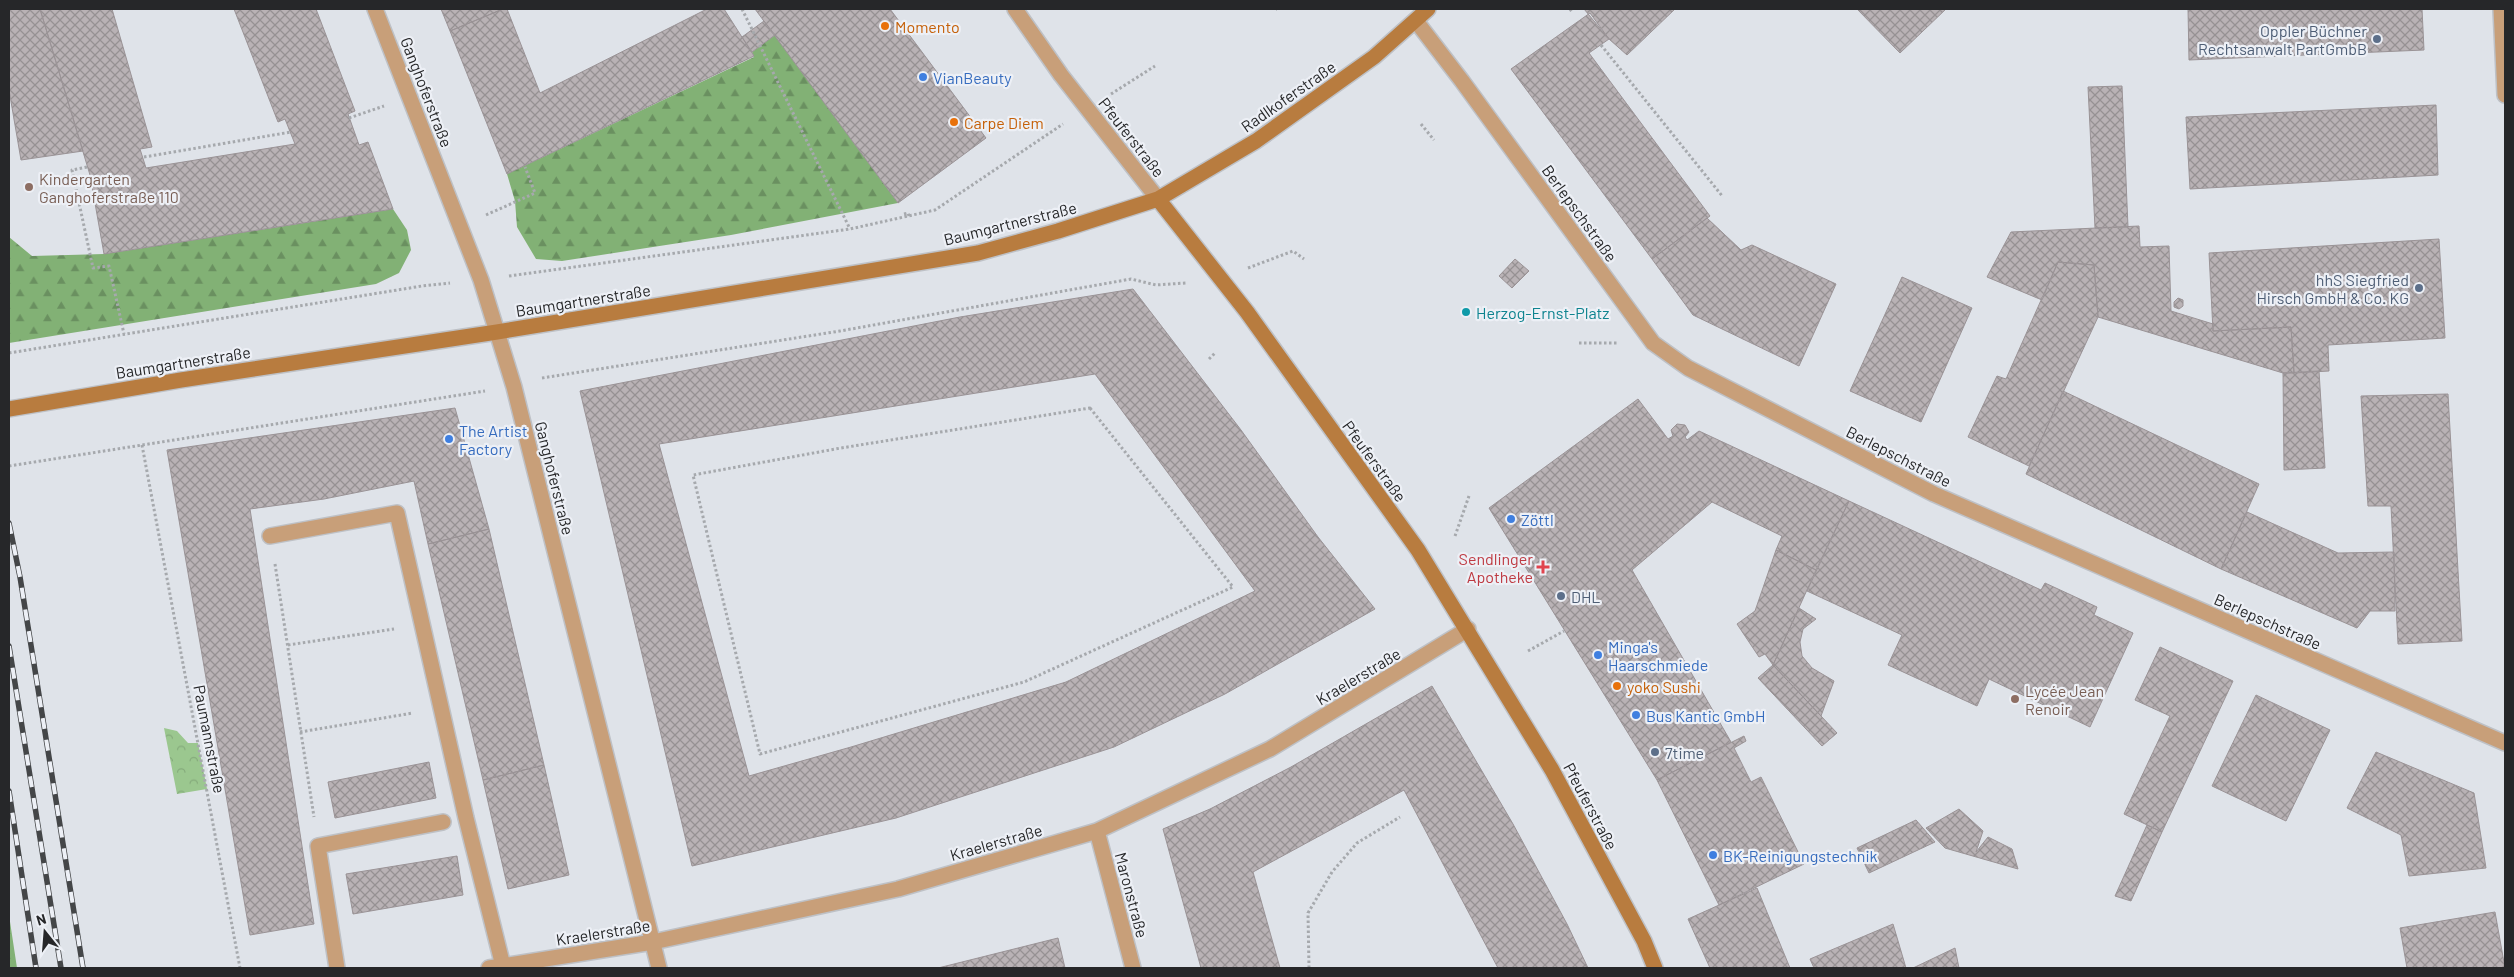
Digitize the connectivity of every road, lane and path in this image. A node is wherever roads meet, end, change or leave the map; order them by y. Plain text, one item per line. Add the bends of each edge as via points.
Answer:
1 (375, 9) edge
2 (742, 9) edge
3 (1015, 9) edge
4 (1428, 9) edge
5 (1570, 9) edge
6 (2501, 9) edge
7 (1573, 13) dead end
8 (1416, 21) junction
9 (1602, 44) dead end
10 (1155, 66) dead end
11 (2505, 95) edge
12 (410, 97) junction
13 (1087, 109) junction
14 (349, 118) dead end
15 (1421, 124) dead end
16 (291, 132) dead end
17 (1434, 140) dead end
18 (144, 156) dead end
19 (87, 167) dead end
20 (525, 167) dead end
21 (1723, 196) dead end
22 (1158, 199) junction
23 (509, 205) dead end
24 (904, 214) dead end
25 (909, 216) junction
26 (850, 229) junction
27 (1293, 251) dead end
28 (1304, 259) dead end
29 (481, 280) junction
30 (1156, 285) dead end
31 (497, 332) junction
32 (124, 334) junction
33 (9, 353) edge
34 (1215, 353) dead end
35 (1209, 359) dead end
36 (514, 387) junction
37 (9, 409) edge
38 (142, 444) junction
39 (9, 466) edge
40 (1469, 496) dead end
41 (270, 536) dead end
42 (1455, 536) dead end
43 (276, 575) dead end
44 (400, 628) dead end
45 (1468, 629) junction
46 (1564, 631) dead end
47 (288, 645) junction
48 (1528, 651) dead end
49 (420, 712) dead end
50 (300, 732) junction
51 (2505, 743) edge
52 (760, 754) joint
53 (1400, 818) dead end
54 (443, 822) dead end
55 (1097, 831) junction
56 (318, 846) junction
57 (653, 942) junction
58 (496, 967) edge
59 (240, 968) edge
60 (337, 968) edge
61 (659, 968) edge
62 (1133, 968) edge
63 (1309, 968) edge
64 (1655, 968) edge

1 - 12 street, Ganghoferstraße
2 - 26 path
3 - 13 street, Pfeuferstraße
4 - 8 main road, Radlkoferstraße
5 - 7 path
6 - 11 street
8 - 22 main road, Radlkoferstraße via 1374,57 1288,120
8 - 51 street, Berlepschstraße via 1653,343 1688,368 1934,494
9 - 21 path
10 - 13 path
12 - 14 path
12 - 29 street, Ganghoferstraße
13 - 22 street, Pfeuferstraße
13 - 25 path via 935,210
15 - 17 path
16 - 18 path
19 - 32 path via 72,170 93,268 109,266
20 - 23 path via 535,193
22 - 31 main road, Baumgartnerstraße via 978,253
22 - 45 main road, Pfeuferstraße via 1247,312 1418,550
24 - 25 path
25 - 26 path
26 - 29 path
27 - 28 path
29 - 31 street, Ganghoferstraße
29 - 32 path via 422,286
30 - 36 path via 1131,279 830,333 548,376
31 - 36 street, Ganghoferstraße
31 - 37 main road, Baumgartnerstraße
32 - 33 path
34 - 35 path
36 - 38 path
36 - 57 street, Ganghoferstraße
38 - 39 path
38 - 59 path, Paumannstraße
40 - 42 path
41 - 58 street via 397,513
43 - 47 path
44 - 47 path
45 - 55 street, Kraelerstraße via 1270,749
45 - 64 main road, Pfeuferstraße via 1552,770 1644,940
46 - 48 path
47 - 50 path
49 - 50 path
50 - 56 path
52 - 52 path via 1024,682 1232,587 1090,408 693,475
53 - 63 path via 1357,843 1332,872 1308,913
54 - 56 street
55 - 57 street, Kraelerstraße via 898,889
55 - 62 street, Maronstraße
56 - 60 street
57 - 58 street, Kraelerstraße
57 - 61 street, Ganghoferstraße

